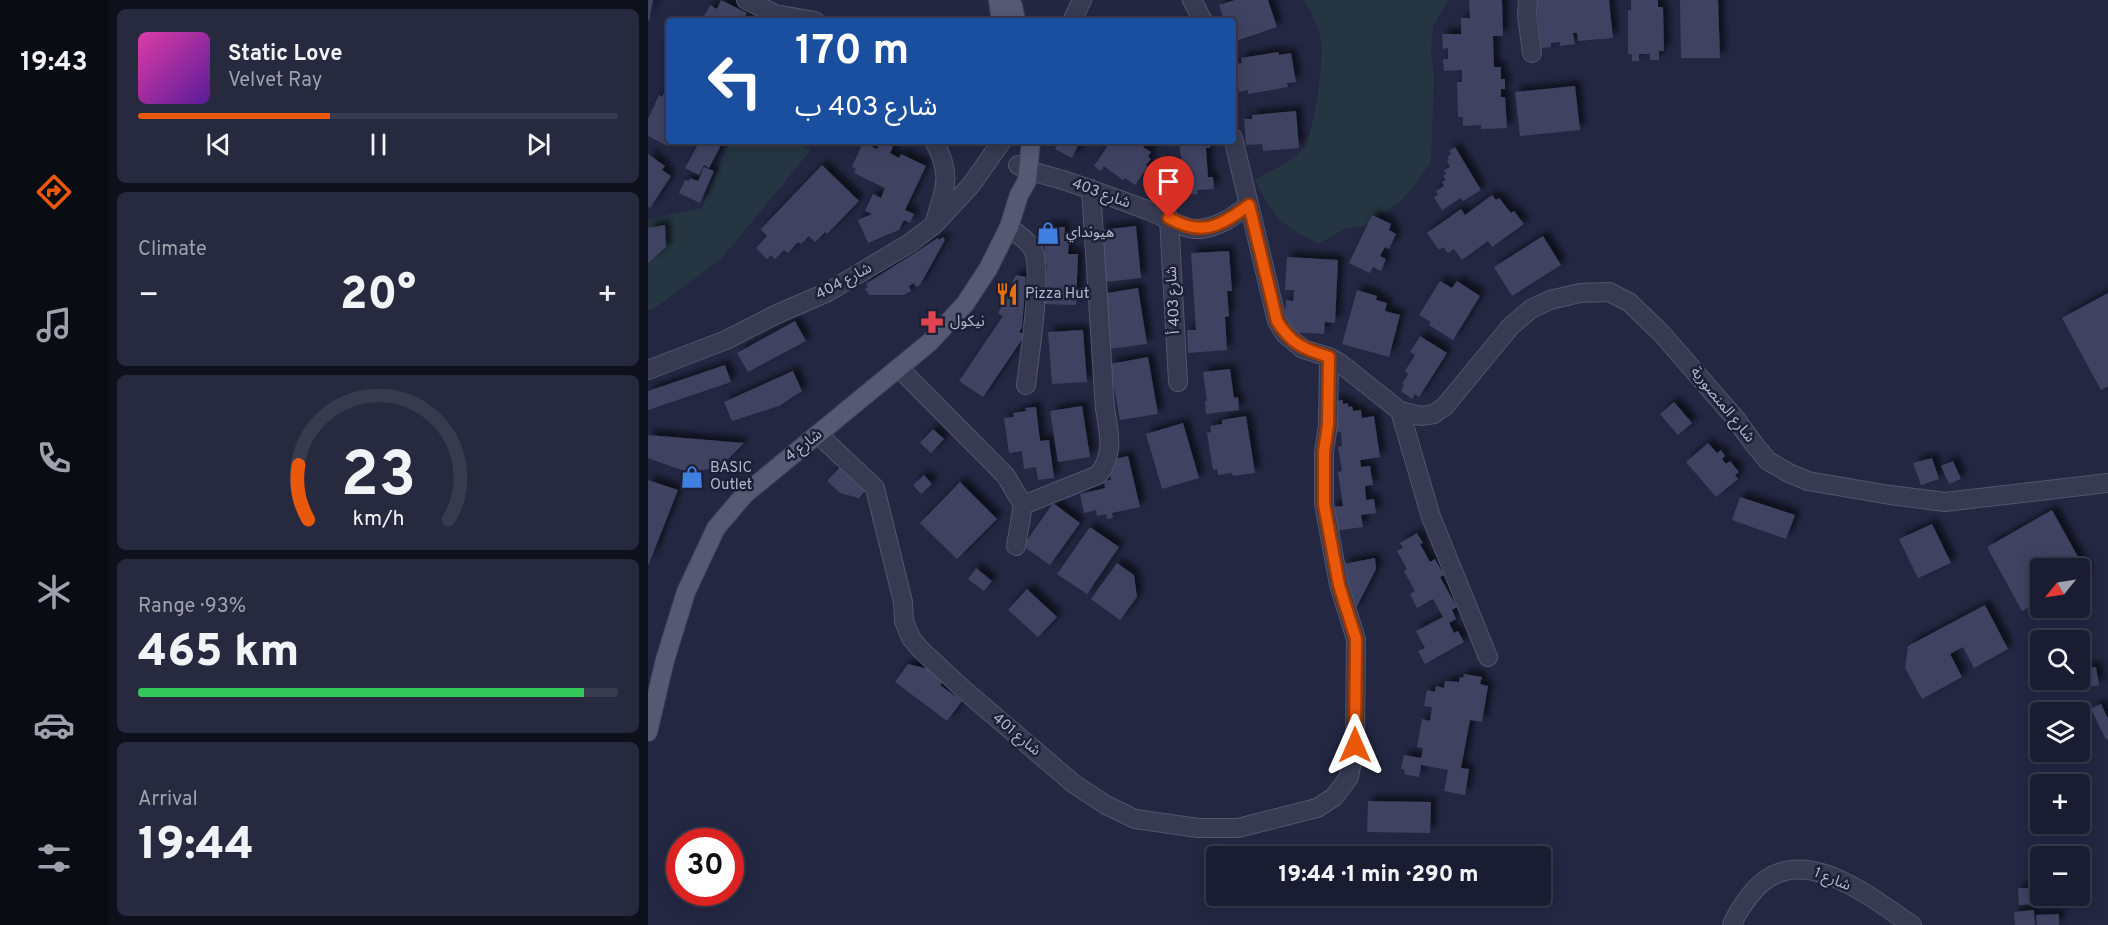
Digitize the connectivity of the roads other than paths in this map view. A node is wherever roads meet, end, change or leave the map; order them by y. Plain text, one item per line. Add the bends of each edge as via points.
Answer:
1 (746, 0) edge
2 (998, 0) edge
3 (1009, 0) edge
4 (1082, 0) edge
5 (1192, 0) edge
6 (1528, 0) edge
7 (773, 17) edge
8 (1000, 18) edge
9 (1015, 18) edge
10 (1073, 18) edge
11 (1201, 18) edge
12 (1533, 53) dead end
13 (936, 144) edge
14 (1000, 144) edge
15 (1019, 144) edge
16 (1029, 144) edge
17 (1234, 144) edge
18 (1023, 168) junction
19 (1091, 189) junction
20 (1249, 205) junction
21 (1169, 218) junction
22 (934, 225) junction
23 (1009, 227) junction
24 (1329, 357) junction
25 (900, 369) junction
26 (648, 370) edge
27 (1178, 382) dead end
28 (1026, 385) dead end
29 (1400, 411) junction
30 (819, 435) junction
31 (2108, 483) edge
32 (1023, 505) junction
33 (1016, 546) dead end
34 (1488, 657) dead end
35 (648, 732) edge
36 (1732, 925) edge
37 (1912, 925) edge

1 - 7 street
2 - 8 main road
3 - 9 main road
4 - 10 street
5 - 11 street
6 - 12 street
13 - 22 street via 943,159 946,185
14 - 22 street, شارع 404 via 971,185
15 - 18 main road, شارع 4
16 - 18 main road, شارع 4
17 - 20 street
18 - 19 street, شارع 403
18 - 23 main road, شارع 4 via 1027,181
19 - 21 street, شارع 403
19 - 32 street via 1105,410 1111,440 1108,454 1098,475
20 - 21 street, شارع 403 via 1227,220 1198,229
20 - 24 street via 1277,321 1303,349
21 - 27 street, شارع 403 أ
22 - 26 street, شارع 404 via 828,292 726,340
23 - 25 main road, شارع 4 via 965,304
23 - 28 street via 1032,247 1037,265
24 - 29 street
24 - 30 street, شارع 401 via 1324,504 1339,585 1356,639 1355,745 1349,777 1334,797 1317,808 1238,828 1198,828 1135,819 1106,805 1074,784 963,689 910,638 875,488
25 - 30 main road, شارع 4
25 - 32 street via 1006,476
29 - 31 street, شارع المنصورية via 1421,416 1434,414 1445,406 1511,326 1531,309 1580,292 1609,292 1629,302 1662,334 1768,461 1808,481 1945,502
29 - 34 street via 1431,518
30 - 35 main road, شارع 4 via 745,494 716,528 686,592
32 - 33 street
36 - 37 street, شارع 1 via 1758,885 1773,874 1794,868 1816,870 1848,885

